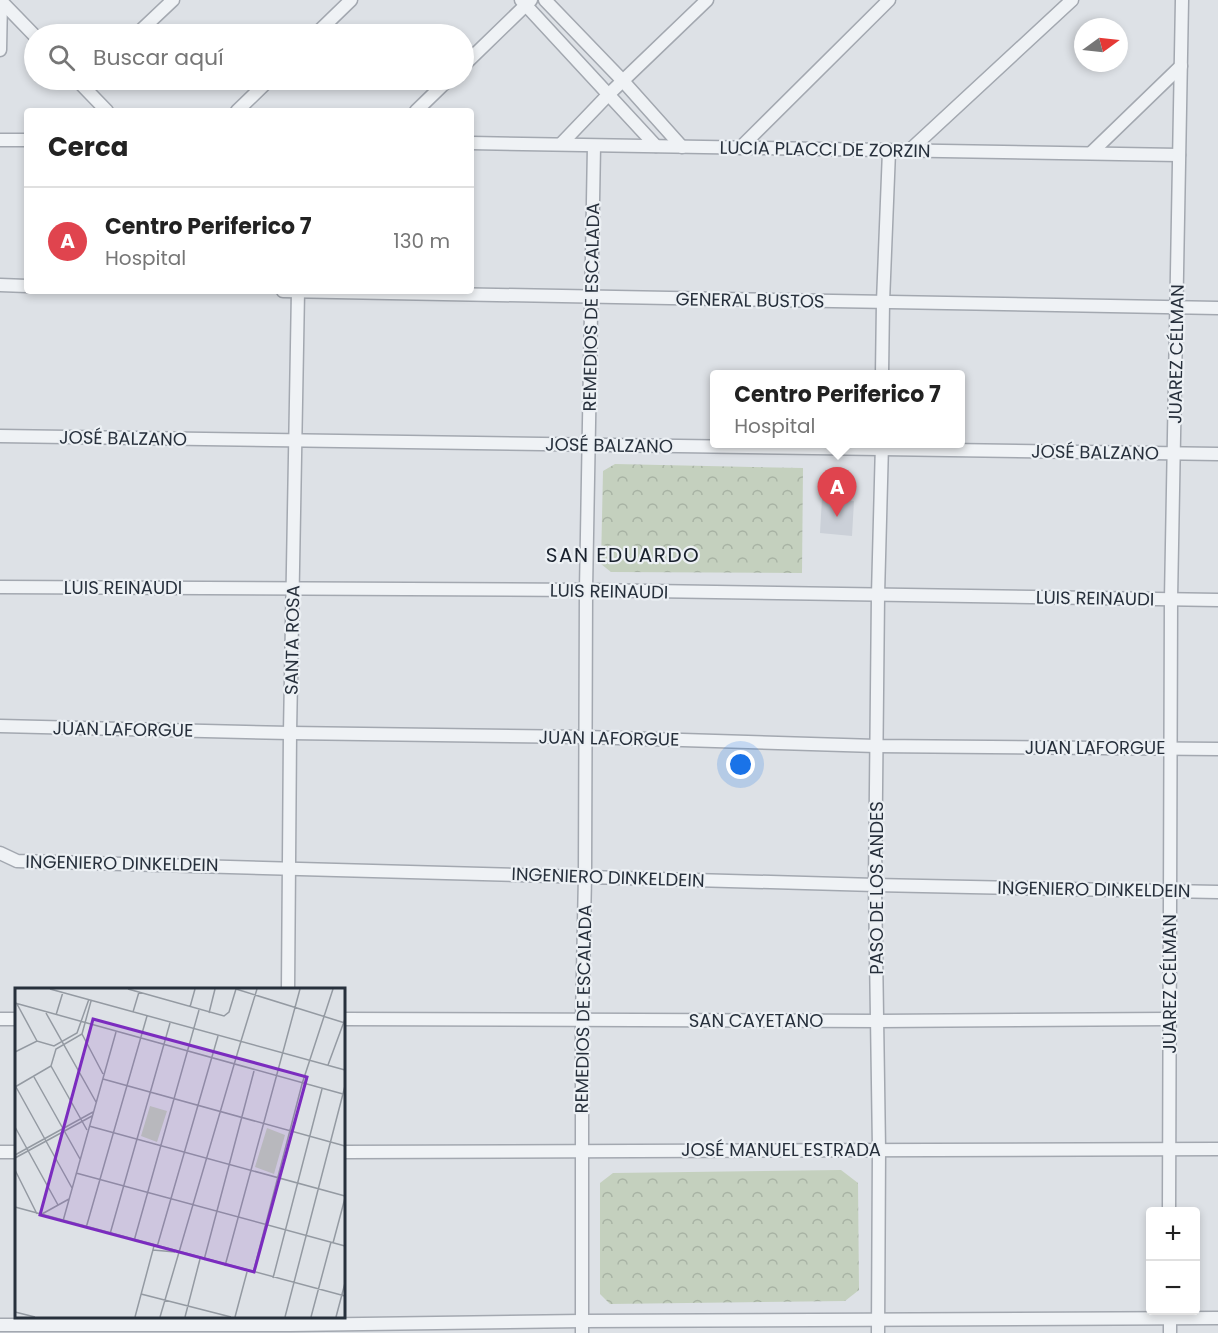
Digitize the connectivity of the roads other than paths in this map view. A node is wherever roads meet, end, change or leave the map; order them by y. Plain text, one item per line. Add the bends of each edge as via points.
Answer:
1 (1, 0) edge
2 (173, 0) edge
3 (351, 0) edge
4 (545, 0) edge
5 (707, 0) edge
6 (888, 0) edge
7 (1072, 0) edge
8 (1182, 0) edge
9 (526, 2) edge
10 (24, 24) edge
11 (148, 24) edge
12 (326, 24) edge
13 (0, 50) edge
14 (474, 55) edge
15 (1181, 66) junction
16 (623, 81) junction
17 (90, 90) edge
18 (259, 90) edge
19 (438, 90) edge
20 (608, 95) junction
21 (105, 108) edge
22 (240, 108) edge
23 (419, 108) edge
24 (0, 140) edge
25 (24, 140) edge
26 (474, 143) edge
27 (561, 144) junction
28 (594, 146) junction
29 (656, 146) junction
30 (682, 147) junction
31 (740, 148) junction
32 (910, 150) junction
33 (889, 152) junction
34 (1091, 153) junction
35 (1179, 155) junction
36 (0, 285) edge
37 (24, 286) edge
38 (298, 294) edge
39 (444, 294) edge
40 (590, 297) junction
41 (883, 302) junction
42 (1176, 308) junction
43 (1218, 308) edge
44 (882, 370) edge
45 (0, 436) edge
46 (295, 441) junction
47 (589, 444) junction
48 (710, 445) edge
49 (882, 448) edge
50 (965, 448) edge
51 (1174, 453) junction
52 (1218, 454) edge
53 (0, 586) edge
54 (293, 588) junction
55 (586, 590) junction
56 (878, 595) junction
57 (1171, 599) junction
58 (1218, 600) edge
59 (0, 726) edge
60 (290, 733) junction
61 (585, 737) junction
62 (876, 746) junction
63 (1170, 748) junction
64 (1218, 749) edge
65 (0, 853) edge
66 (288, 867) junction
67 (585, 876) junction
68 (875, 885) junction
69 (1170, 891) junction
70 (1218, 892) edge
71 (288, 988) edge
72 (345, 1019) edge
73 (582, 1019) junction
74 (1169, 1019) junction
75 (878, 1021) junction
76 (1168, 1148) junction
77 (879, 1149) junction
78 (1218, 1149) edge
79 (582, 1150) junction
80 (345, 1152) edge
81 (1169, 1207) edge
82 (1146, 1314) edge
83 (1170, 1315) edge
84 (1182, 1315) edge
85 (1218, 1318) edge
86 (878, 1320) junction
87 (0, 1325) edge
88 (290, 1325) edge
89 (582, 1327) edge
90 (878, 1333) edge
91 (1170, 1333) edge

1 - 10 street
1 - 13 street
2 - 11 street
3 - 12 street
4 - 16 street
5 - 16 street
6 - 31 street
7 - 32 street
8 - 15 street, JUAREZ CÉLMAN
9 - 14 street
9 - 20 street
15 - 34 street
15 - 35 street, JUAREZ CÉLMAN
16 - 20 street
16 - 30 street
17 - 21 street
18 - 22 street
19 - 23 street
20 - 27 street
20 - 29 street
24 - 25 street
26 - 27 street, LUCIA PLACCI DE ZORZIN
27 - 28 street, LUCIA PLACCI DE ZORZIN
28 - 29 street, LUCIA PLACCI DE ZORZIN
28 - 40 street, REMEDIOS DE ESCALADA
29 - 30 street, LUCIA PLACCI DE ZORZIN
30 - 31 street, LUCIA PLACCI DE ZORZIN
31 - 33 street, LUCIA PLACCI DE ZORZIN
32 - 33 street, LUCIA PLACCI DE ZORZIN
32 - 34 street, LUCIA PLACCI DE ZORZIN
33 - 41 street
34 - 35 street, LUCIA PLACCI DE ZORZIN
35 - 42 street, JUAREZ CÉLMAN
36 - 37 street
38 - 46 street, SANTA ROSA
39 - 40 street, GENERAL BUSTOS
40 - 41 street, GENERAL BUSTOS
40 - 47 street, REMEDIOS DE ESCALADA
41 - 42 street, GENERAL BUSTOS
41 - 44 street
42 - 43 street, GENERAL BUSTOS
42 - 51 street, JUAREZ CÉLMAN
45 - 46 street, JOSÉ BALZANO
46 - 47 street, JOSÉ BALZANO
46 - 54 street, SANTA ROSA
47 - 48 street, JOSÉ BALZANO
47 - 55 street, REMEDIOS DE ESCALADA
49 - 56 street, PASO DE LOS ANDES
50 - 51 street, JOSÉ BALZANO
51 - 52 street, JOSÉ BALZANO
51 - 57 street, JUAREZ CÉLMAN
53 - 54 street, LUIS REINAUDI
54 - 55 street, LUIS REINAUDI
54 - 60 street, SANTA ROSA
55 - 56 street, LUIS REINAUDI
55 - 61 street, REMEDIOS DE ESCALADA
56 - 57 street, LUIS REINAUDI
56 - 62 street, PASO DE LOS ANDES
57 - 58 street, LUIS REINAUDI
57 - 63 street, JUAREZ CÉLMAN
59 - 60 street, JUAN LAFORGUE
60 - 61 street, JUAN LAFORGUE
60 - 66 street, SANTA ROSA
61 - 62 street, JUAN LAFORGUE
61 - 67 street, REMEDIOS DE ESCALADA
62 - 63 street, JUAN LAFORGUE
62 - 68 street, PASO DE LOS ANDES
63 - 64 street, JUAN LAFORGUE
63 - 69 street, JUAREZ CÉLMAN
65 - 66 street, INGENIERO DINKELDEIN via 17,861
66 - 67 street, INGENIERO DINKELDEIN
66 - 71 street, SANTA ROSA
67 - 68 street, INGENIERO DINKELDEIN
67 - 73 street, REMEDIOS DE ESCALADA
68 - 69 street, INGENIERO DINKELDEIN
68 - 75 street, PASO DE LOS ANDES
69 - 70 street, INGENIERO DINKELDEIN
69 - 74 street, JUAREZ CÉLMAN
72 - 73 street, SAN CAYETANO
73 - 75 street, SAN CAYETANO
73 - 79 street, REMEDIOS DE ESCALADA
74 - 75 street, SAN CAYETANO
74 - 76 street, JUAREZ CÉLMAN
75 - 77 street, PASO DE LOS ANDES
76 - 77 street, JOSÉ MANUEL ESTRADA
76 - 78 street, JOSÉ MANUEL ESTRADA
76 - 81 street, JUAREZ CÉLMAN
77 - 79 street, JOSÉ MANUEL ESTRADA
77 - 86 street, PASO DE LOS ANDES
79 - 80 street, JOSÉ MANUEL ESTRADA
79 - 89 street, REMEDIOS DE ESCALADA
82 - 86 street
83 - 91 street
84 - 85 street
86 - 89 street
86 - 90 street, PASO DE LOS ANDES
87 - 88 street
88 - 89 street

